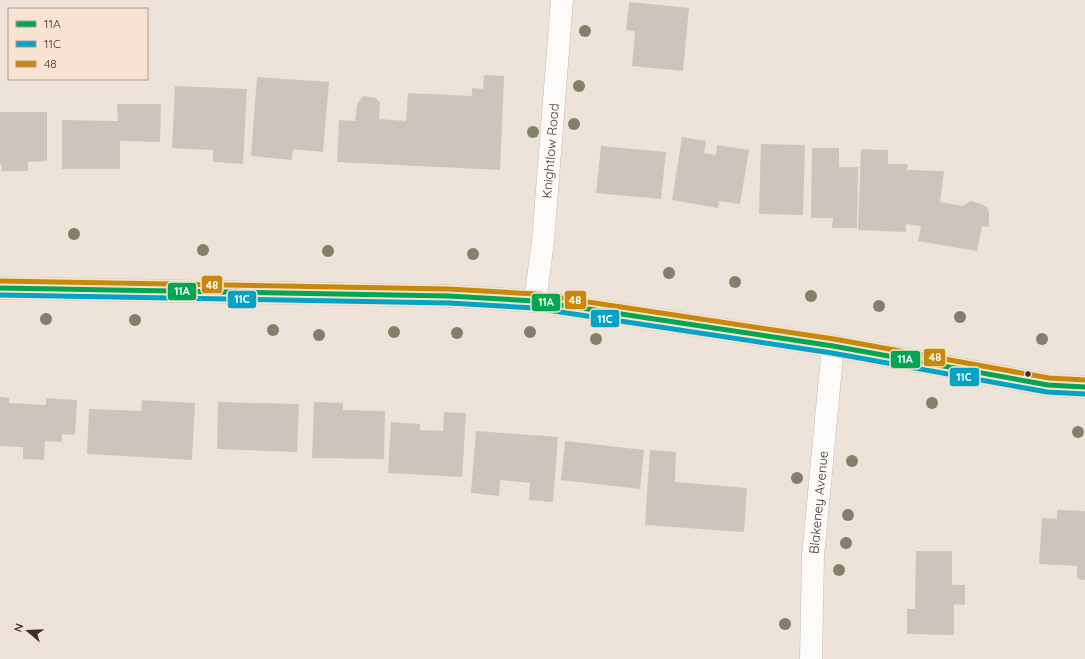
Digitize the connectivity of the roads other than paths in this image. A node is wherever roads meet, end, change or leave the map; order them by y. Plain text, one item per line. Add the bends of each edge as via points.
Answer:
1 (562, 0) edge
2 (0, 288) edge
3 (535, 301) junction
4 (833, 346) junction
5 (1085, 387) edge
6 (811, 659) edge

1 - 3 street, Knightlow Road via 543,241
2 - 3 main road via 450,296
3 - 4 main road
4 - 5 main road via 1048,385
4 - 6 street, Blakeney Avenue via 813,556

